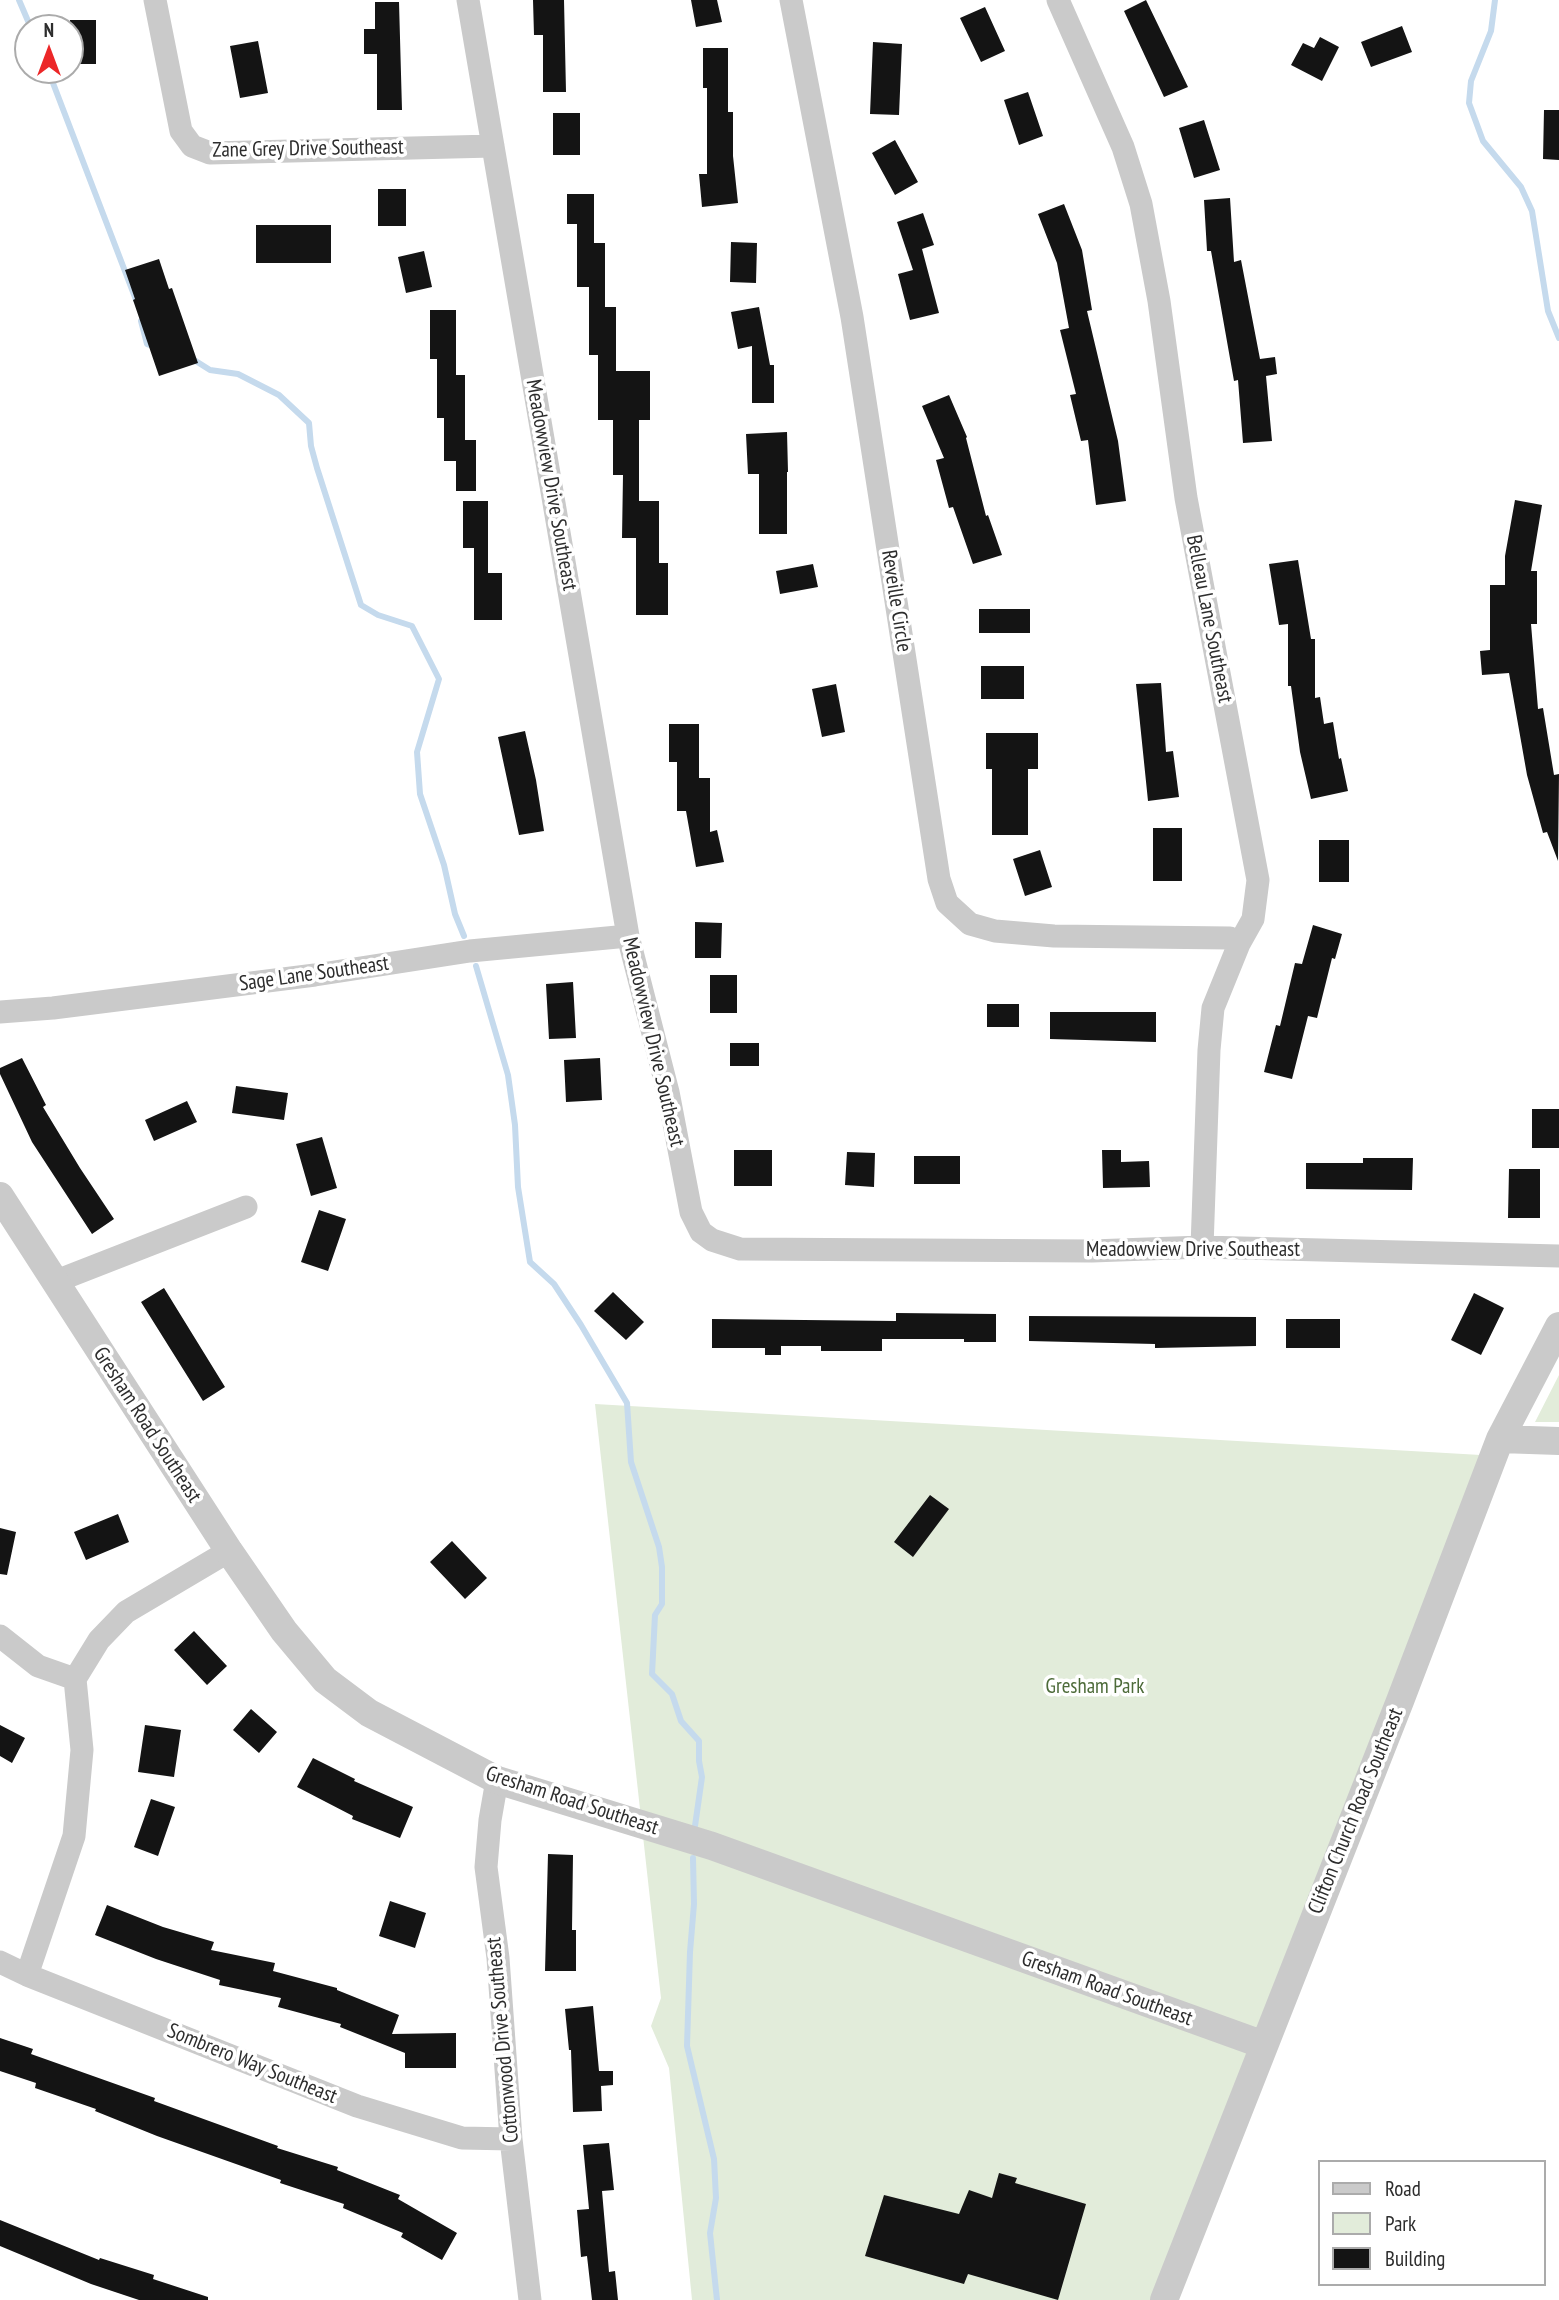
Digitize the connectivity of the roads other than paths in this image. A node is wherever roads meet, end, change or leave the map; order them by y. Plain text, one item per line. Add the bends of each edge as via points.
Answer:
1 (155, 0) edge
2 (468, 0) edge
3 (791, 0) edge
4 (1058, 0) edge
5 (493, 146) junction
6 (628, 936) junction
7 (1240, 944) junction
8 (0, 1012) edge
9 (0, 1196) edge
10 (246, 1208) dead end
11 (1202, 1247) junction
12 (1559, 1256) edge
13 (54, 1282) junction
14 (1559, 1326) edge
15 (1500, 1438) junction
16 (1559, 1441) edge
17 (229, 1551) junction
18 (0, 1636) edge
19 (75, 1679) junction
20 (497, 1780) junction
21 (0, 1962) edge
22 (27, 1975) junction
23 (1264, 2045) junction
24 (511, 2139) junction
25 (530, 2300) edge
26 (1164, 2300) edge

1 - 5 street, Zane Grey Drive Southeast via 181,131 192,146 210,153
2 - 5 street, Meadowview Drive Southeast
3 - 7 street, Reveille Circle via 852,317 939,879 947,903 970,924 995,932 1230,938
4 - 7 street, Belleau Lane Southeast via 1123,147 1141,204 1186,498 1258,880 1253,919
5 - 6 street, Meadowview Drive Southeast
6 - 8 street, Sage Lane Southeast via 470,951 315,975
6 - 11 street, Meadowview Drive Southeast via 668,1092 691,1212 701,1232 712,1240 740,1249 1092,1251
7 - 11 street, Belleau Lane Southeast via 1213,1008
9 - 13 street, Gresham Road Southeast
10 - 13 street
11 - 12 street, Meadowview Drive Southeast
13 - 17 street, Gresham Road Southeast
14 - 15 street, Clifton Church Road Southeast
15 - 16 street
15 - 23 street, Clifton Church Road Southeast
17 - 19 street via 126,1612 99,1640
17 - 20 street, Gresham Road Southeast via 326,1681 369,1713
18 - 19 street via 38,1667
19 - 22 street via 82,1750 74,1836
20 - 23 street, Gresham Road Southeast via 712,1846
20 - 24 street, Cottonwood Drive Southeast via 486,1867 498,1958
21 - 22 street, Sombrero Way Southeast
22 - 24 street, Sombrero Way Southeast via 357,2106 462,2138
23 - 26 street, Clifton Church Road Southeast
24 - 25 street, Cottonwood Drive Southeast

